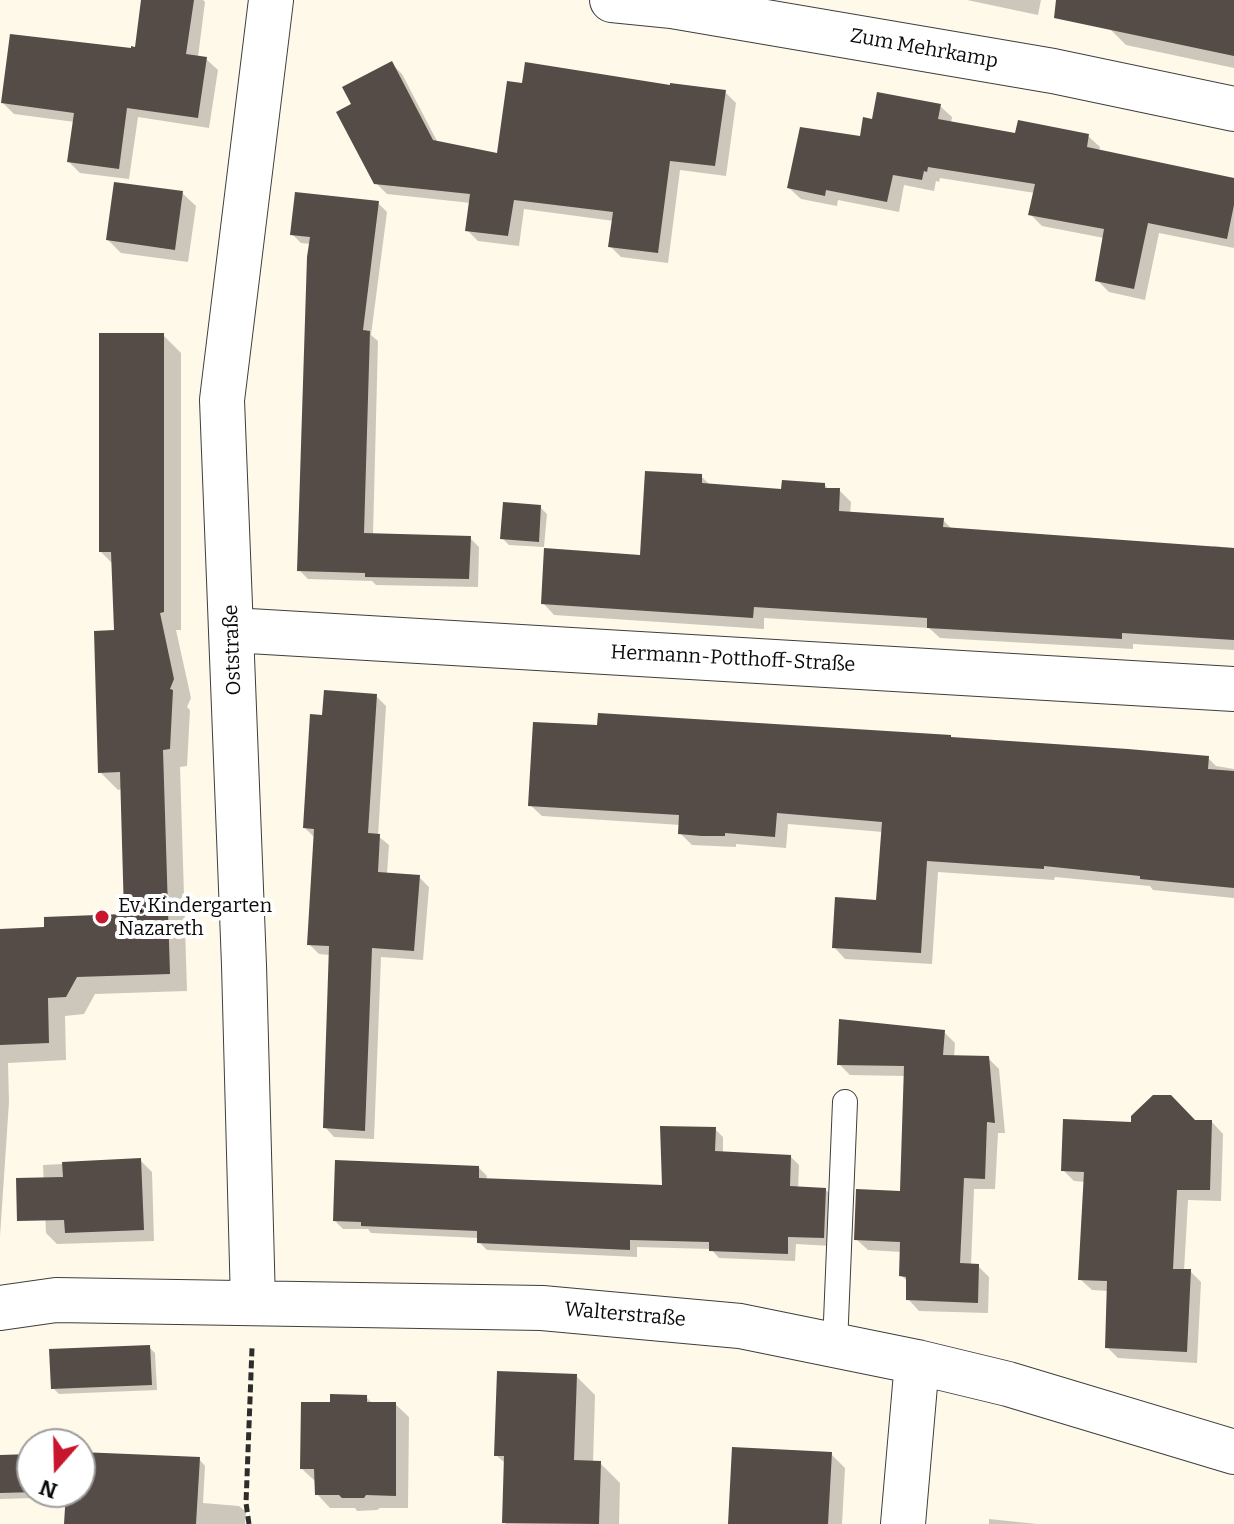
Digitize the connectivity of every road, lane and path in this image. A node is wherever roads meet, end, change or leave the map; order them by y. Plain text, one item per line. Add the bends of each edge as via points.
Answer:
1 (271, 0) edge
2 (612, 0) edge
3 (1234, 109) edge
4 (232, 630) junction
5 (1234, 689) edge
6 (845, 1102) dead end
7 (253, 1303) junction
8 (0, 1308) edge
9 (835, 1345) junction
10 (917, 1362) junction
11 (1234, 1452) edge
12 (249, 1524) edge
13 (903, 1524) edge

1 - 4 street, Oststraße via 222,400
2 - 3 street, Zum Mehrkamp via 1053,71
4 - 5 street, Hermann-Potthoff-Straße
4 - 7 street, Oststraße
6 - 9 lane
7 - 8 street, Walterstraße via 56,1300
7 - 9 street, Walterstraße via 542,1308 740,1326
7 - 12 path
9 - 10 street, Walterstraße
10 - 11 street, Walterstraße
10 - 13 street

